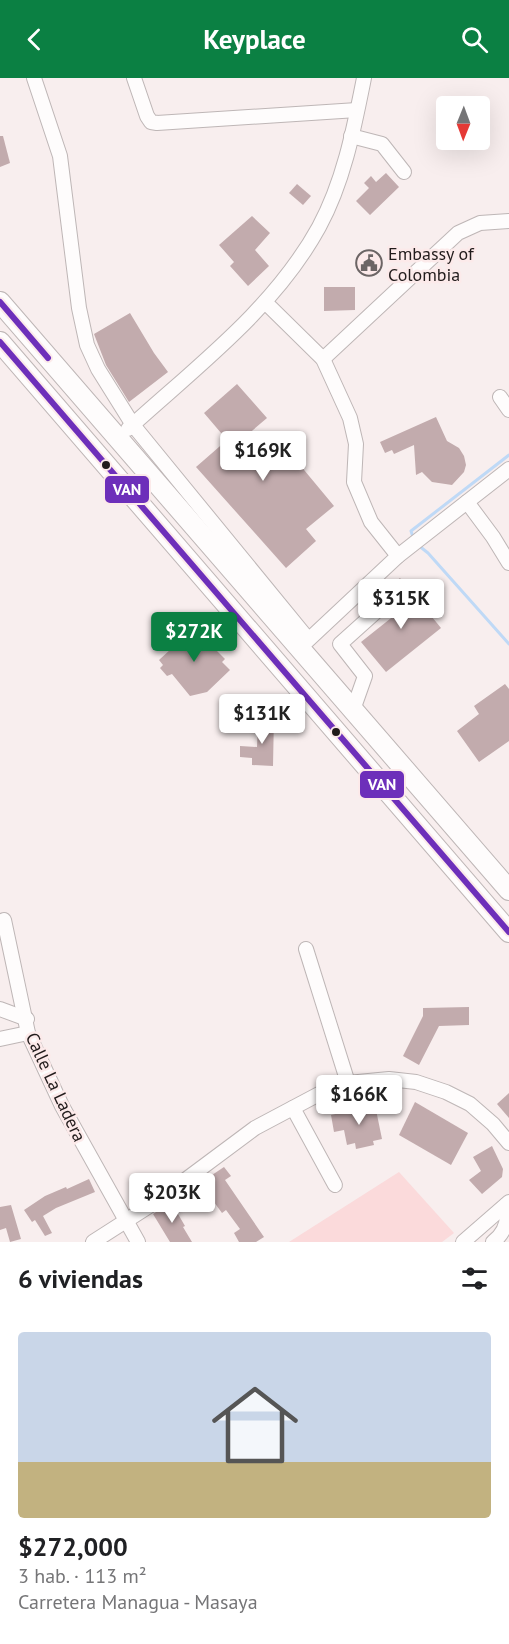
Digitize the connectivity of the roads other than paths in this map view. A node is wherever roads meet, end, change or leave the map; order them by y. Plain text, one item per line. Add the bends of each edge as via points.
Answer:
1 (34, 78) edge
2 (134, 78) edge
3 (364, 78) edge
4 (357, 114) junction
5 (351, 136) junction
6 (405, 172) dead end
7 (509, 221) edge
8 (0, 302) edge
9 (265, 302) junction
10 (0, 342) edge
11 (323, 359) junction
12 (500, 397) dead end
13 (509, 410) edge
14 (133, 425) junction
15 (118, 439) junction
16 (509, 469) edge
17 (467, 502) junction
18 (399, 556) junction
19 (509, 563) edge
20 (204, 578) junction
21 (373, 580) junction
22 (303, 644) junction
23 (353, 710) junction
24 (348, 743) junction
25 (509, 890) edge
26 (4, 920) dead end
27 (509, 932) edge
28 (306, 949) dead end
29 (0, 1009) edge
30 (27, 1019) junction
31 (28, 1033) junction
32 (0, 1039) edge
33 (348, 1083) junction
34 (293, 1108) junction
35 (509, 1143) edge
36 (335, 1185) dead end
37 (507, 1203) edge
38 (126, 1220) junction
39 (93, 1242) edge
40 (138, 1242) edge
41 (463, 1242) edge
42 (493, 1242) edge

1 - 14 street via 60,156 87,345
2 - 4 street via 147,117 157,123
3 - 4 street
4 - 5 street
5 - 6 street via 382,144
5 - 9 street via 320,225 294,268
7 - 11 street via 480,223 459,232
8 - 15 highway
9 - 11 street
9 - 14 street
10 - 20 highway
11 - 18 street via 350,418 356,444 354,482 372,522
12 - 13 street
14 - 15 street
14 - 22 street
15 - 22 highway
16 - 17 street
17 - 18 street
17 - 19 street
18 - 21 street
20 - 22 highway via 218,582 241,598 281,641
20 - 24 highway
21 - 22 street
21 - 23 street via 389,600 340,644 365,676
22 - 23 highway
22 - 24 highway via 299,661 327,697
23 - 25 highway
24 - 27 highway
26 - 30 street, Calle La Ladera
28 - 33 street
29 - 30 street
30 - 31 street, Calle La Ladera
31 - 32 street
31 - 38 street, Calle La Ladera via 62,1106
33 - 34 street
33 - 35 street via 389,1079 416,1082 446,1092 470,1104
34 - 36 street
34 - 38 street via 255,1128
37 - 41 street
37 - 42 street via 507,1221 500,1237
38 - 39 street
38 - 40 street, Calle La Ladera

